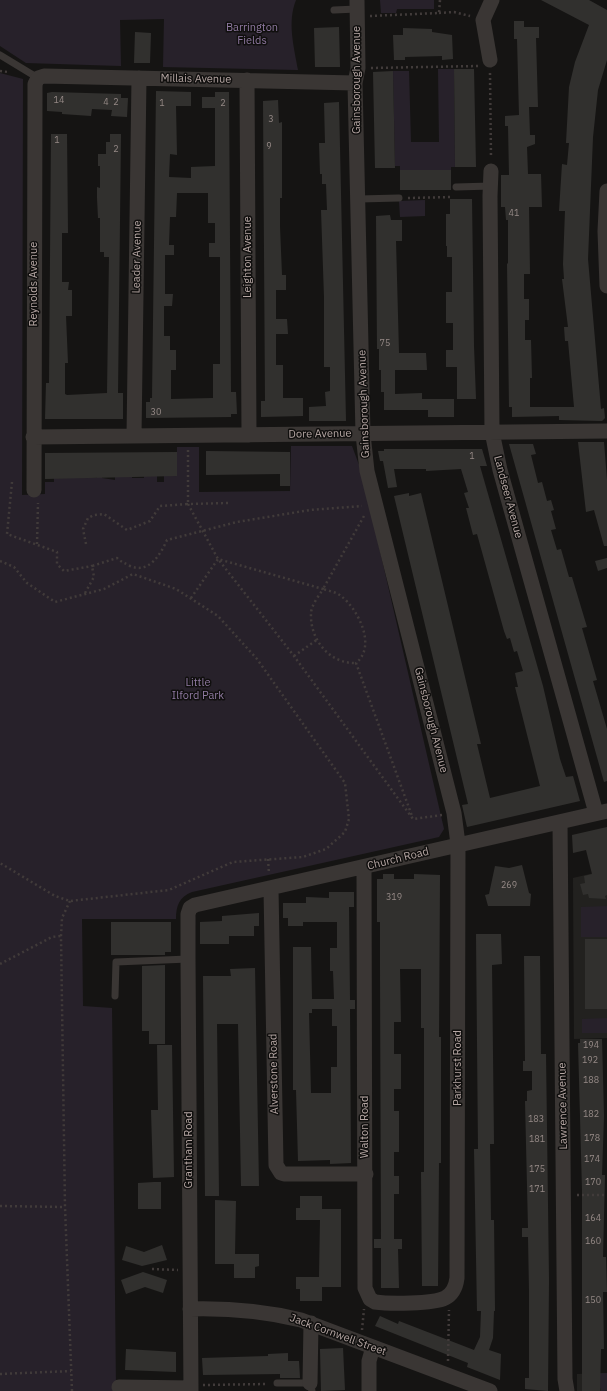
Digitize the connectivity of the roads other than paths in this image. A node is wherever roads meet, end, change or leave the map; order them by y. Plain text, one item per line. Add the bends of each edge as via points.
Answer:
1 (492, 0) edge
2 (357, 9) edge
3 (334, 10) dead end
4 (0, 55) edge
5 (490, 63) road end
6 (356, 75) junction
7 (38, 78) junction
8 (140, 78) junction
9 (247, 80) junction
10 (491, 179) joint
11 (456, 186) dead end
12 (607, 191) edge
13 (399, 198) road end
14 (359, 199) junction
15 (607, 286) edge
16 (607, 431) edge
17 (492, 432) junction
18 (363, 434) junction
19 (249, 435) junction
20 (134, 436) junction
21 (33, 437) junction
22 (34, 487) road end
23 (601, 812) edge
24 (560, 822) junction
25 (458, 844) junction
26 (364, 867) junction
27 (270, 882) junction
28 (190, 908) joint
29 (188, 959) junction
30 (115, 996) dead end
31 (366, 1174) junction
32 (370, 1299) joint
33 (190, 1309) junction
34 (311, 1323) junction
35 (373, 1348) junction
36 (454, 1382) edge
37 (277, 1383) road end
38 (119, 1387) dead end
39 (311, 1387) edge
40 (191, 1388) edge
41 (369, 1391) edge
42 (490, 1391) edge
43 (568, 1391) edge

1 - 5 street via 483,20
2 - 3 lane
2 - 6 street, Gainsborough Avenue
4 - 7 lane
6 - 9 street, Millais Avenue
6 - 14 street, Gainsborough Avenue
7 - 8 street, Millais Avenue
7 - 21 street, Reynolds Avenue via 35,84
8 - 9 street, Millais Avenue
8 - 20 street, Leader Avenue
9 - 19 street, Leighton Avenue
10 - 11 lane
10 - 17 street, Landseer Avenue
12 - 15 street
13 - 14 lane
14 - 18 street, Gainsborough Avenue
16 - 17 street, Dore Avenue
17 - 18 street, Dore Avenue
17 - 23 street, Landseer Avenue via 502,477
18 - 19 street, Dore Avenue
18 - 25 street, Gainsborough Avenue via 372,501 454,813
19 - 20 street, Dore Avenue
20 - 21 street, Dore Avenue
21 - 22 street, Reynolds Avenue
23 - 24 street, Church Road
24 - 25 street, Church Road
24 - 43 street, Lawrence Avenue via 565,1379
25 - 26 street, Church Road
25 - 32 street, Parkhurst Road via 458,1278 450,1294 436,1301 382,1303
26 - 27 street, Church Road
26 - 31 street, Walton Road
27 - 28 street, Church Road
27 - 31 street, Alverstone Road via 276,1165 280,1173 284,1174
28 - 29 street, Grantham Road
29 - 30 lane via 116,962
29 - 33 street, Grantham Road
31 - 32 street, Walton Road via 365,1288
33 - 34 street, Jack Cornwell Street via 257,1311
33 - 40 street, Grantham Road
34 - 35 street, Jack Cornwell Street
34 - 39 street
35 - 36 street, Jack Cornwell Street
35 - 41 street via 369,1361
36 - 42 street, Jack Cornwell Street
37 - 39 lane
38 - 40 street

